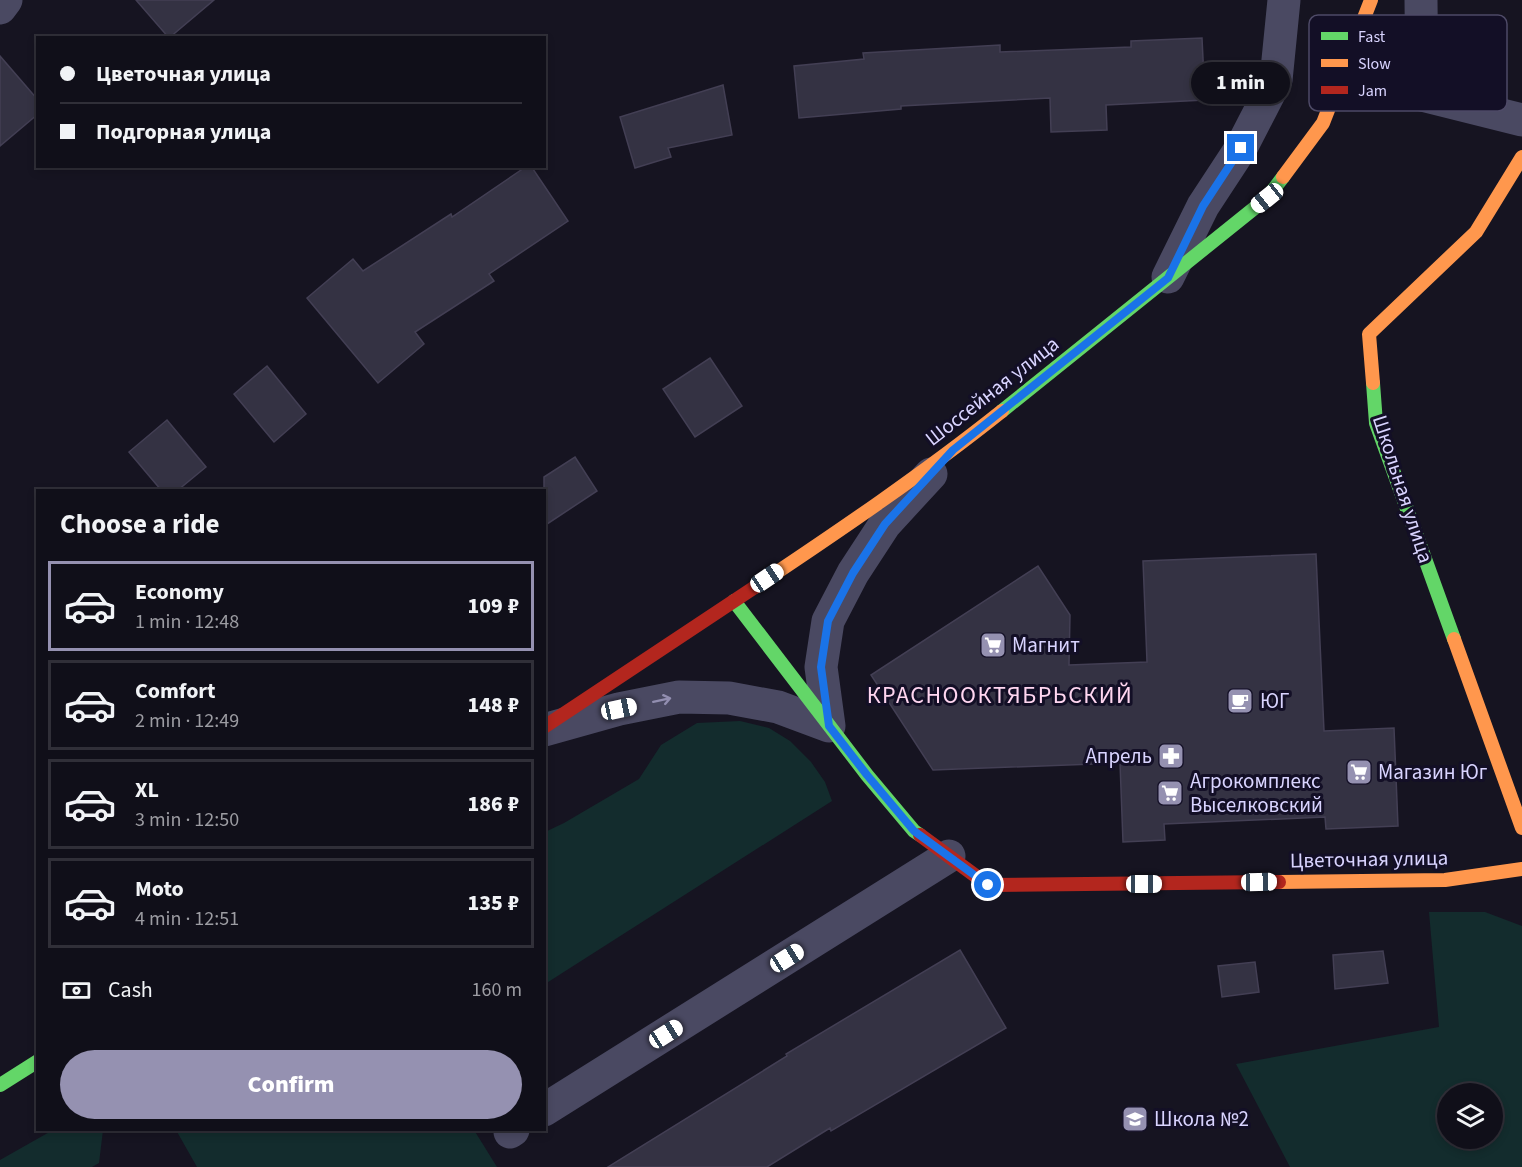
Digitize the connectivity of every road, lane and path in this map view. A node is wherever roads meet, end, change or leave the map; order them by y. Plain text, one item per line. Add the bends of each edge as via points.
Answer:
1 (6, 0) edge
2 (1284, 0) edge
3 (1371, 0) edge
4 (1421, 0) edge
5 (0, 8) edge
6 (1365, 15) edge
7 (1421, 15) edge
8 (1328, 111) edge
9 (1486, 111) edge
10 (1522, 120) edge
11 (1522, 157) edge
12 (1168, 278) junction
13 (953, 450) junction
14 (734, 601) junction
15 (829, 726) junction
16 (546, 728) edge
17 (546, 728) edge
18 (1522, 828) edge
19 (949, 856) junction
20 (1522, 869) edge
21 (36, 1062) edge
22 (0, 1085) edge
23 (546, 1109) edge

1 - 5 street
2 - 12 street via 1276,80 1241,148 1203,206
3 - 6 street, Шоссейная улица
4 - 7 street
8 - 12 street, Шоссейная улица via 1323,123 1267,198
9 - 10 street
11 - 18 street, Школьная улица via 1476,232 1369,334 1376,423
12 - 13 street, Шоссейная улица
13 - 14 street, Шоссейная улица
13 - 15 street via 885,524 828,621 821,667
14 - 15 street, Цветочная улица
14 - 16 street, Шоссейная улица
17 -> 15 street via 679,697 729,698 778,707
15 - 19 street, Цветочная улица via 914,831
19 - 20 street, Цветочная улица via 988,885 1445,880
19 - 23 street
21 - 22 street

